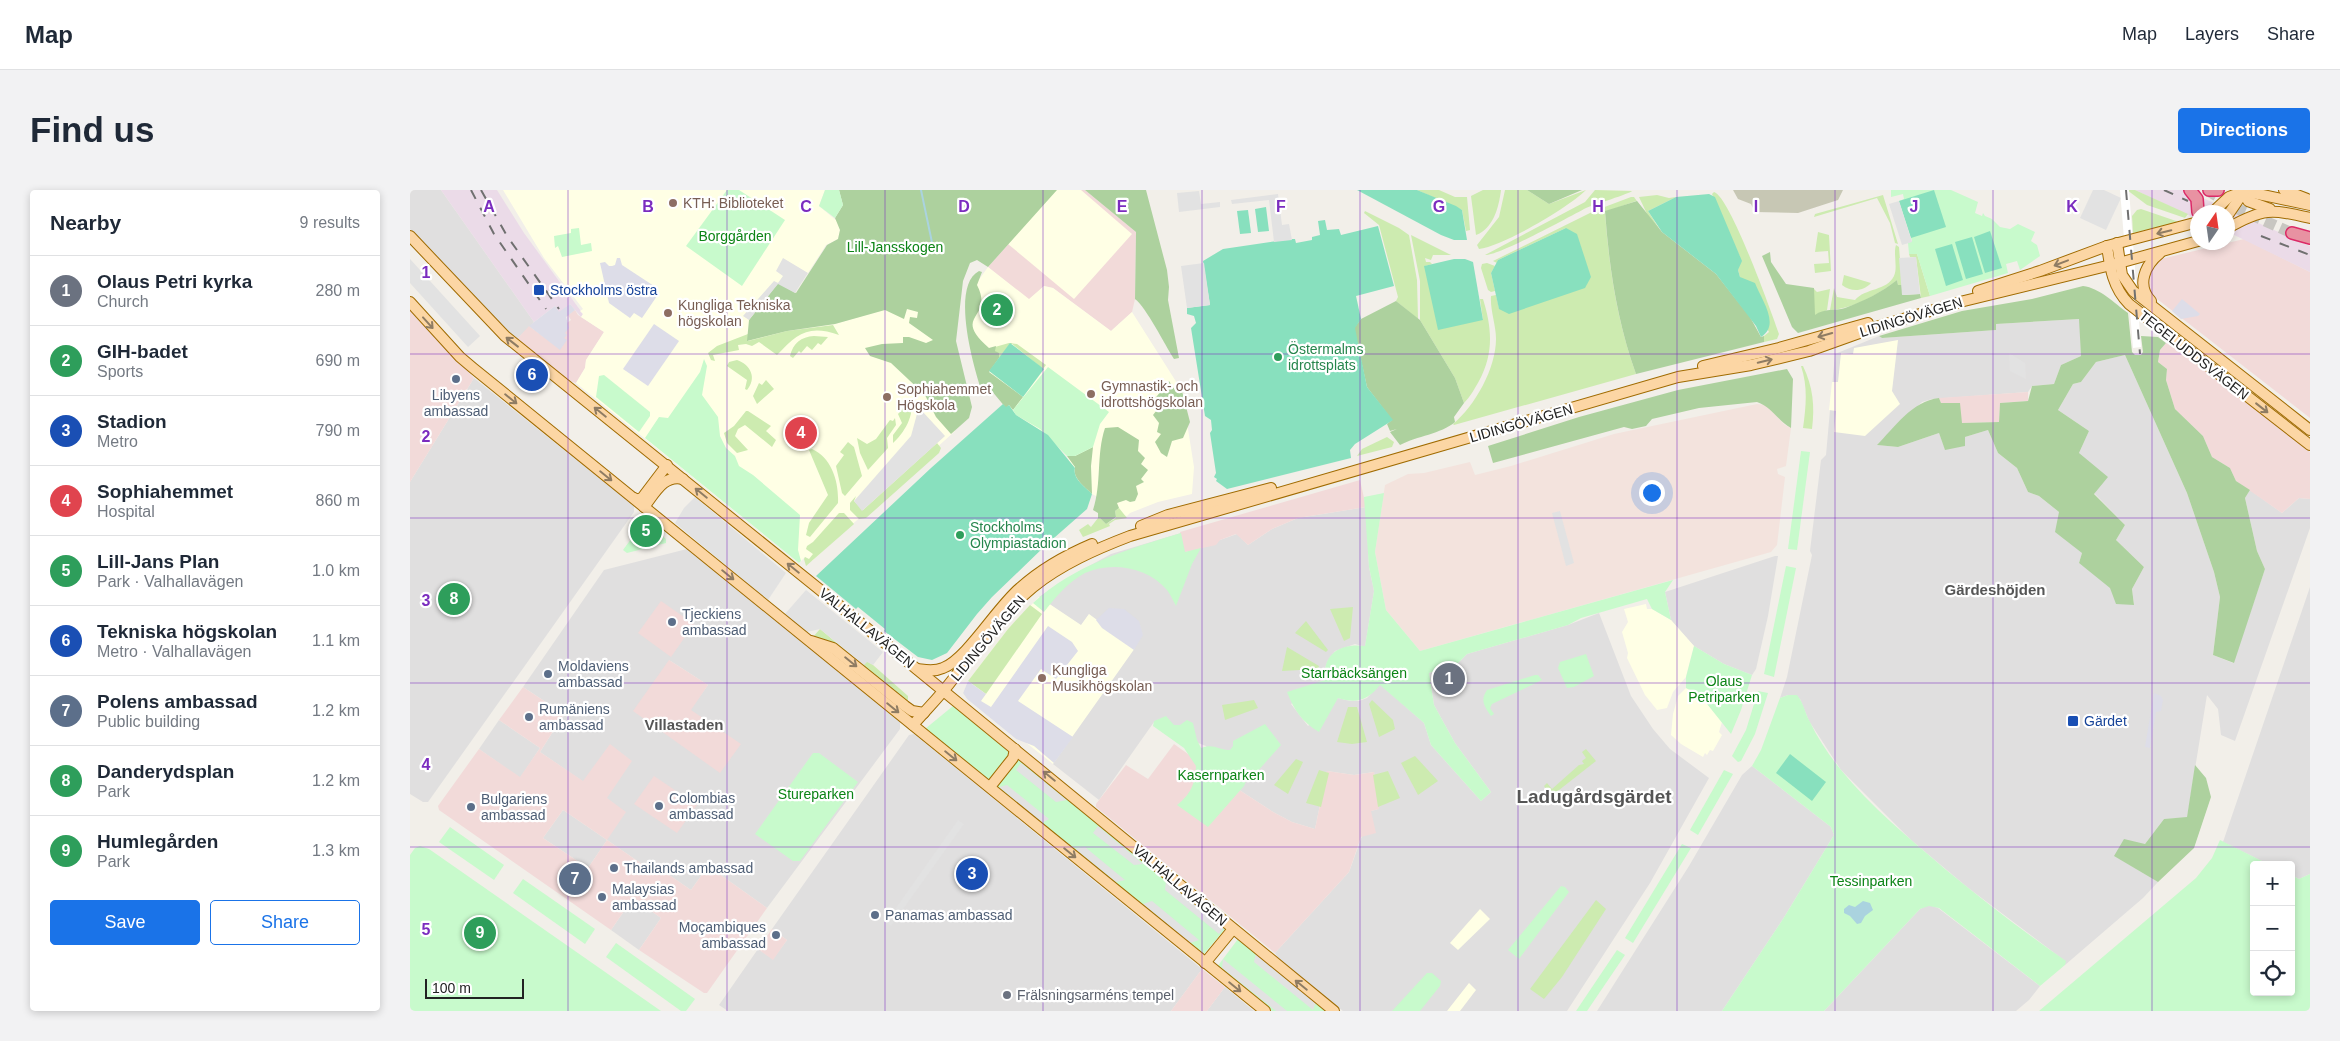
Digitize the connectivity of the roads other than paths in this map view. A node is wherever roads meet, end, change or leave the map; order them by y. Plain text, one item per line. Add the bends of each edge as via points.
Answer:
1 (2190, 190) edge
2 (2209, 190) edge
3 (2218, 190) edge
4 (2284, 190) edge
5 (2239, 193) edge
6 (2310, 200) edge
7 (2197, 205) edge
8 (2223, 205) edge
9 (2233, 205) edge
10 (2310, 205) edge
11 (2278, 212) junction
12 (2310, 218) edge
13 (2190, 220) edge
14 (2235, 224) edge
15 (2292, 233) tunnel mouth
16 (410, 236) edge
17 (2310, 238) edge
18 (2118, 243) junction
19 (2190, 243) edge
20 (2107, 246) junction
21 (2163, 251) junction
22 (2114, 264) junction
23 (410, 302) edge
24 (2157, 310) junction
25 (2194, 340) junction
26 (1794, 349) junction
27 (2187, 350) junction
28 (2209, 352) junction
29 (2202, 361) junction
30 (2310, 430) edge
31 (2310, 444) edge
32 (667, 465) junction
33 (684, 479) junction
34 (634, 498) junction
35 (644, 507) junction
36 (1210, 508) junction
37 (809, 640) junction
38 (917, 669) junction
39 (944, 691) junction
40 (924, 713) junction
41 (913, 725) junction
42 (1015, 749) junction
43 (990, 787) junction
44 (1233, 929) junction
45 (1205, 963) junction
46 (1265, 1011) edge
47 (1334, 1011) edge

1 - 7 highway via 2197,199
2 - 3 highway
4 - 6 main road
5 - 8 main road
5 - 9 main road
5 - 10 main road
5 - 11 main road via 2254,204
11 - 12 main road
11 - 14 main road via 2255,214
13 -> 18 main road, LIDINGÖVÄGEN
15 - 17 highway
32 -> 16 main road, VALHALLAVÄGEN via 502,333
18 - 20 main road, LIDINGÖVÄGEN
18 - 22 main road, TEGELUDDSVÄGEN
19 - 21 main road, LIDINGÖVÄGEN
20 - 22 main road, TEGELUDDSVÄGEN
20 -> 26 main road, LIDINGÖVÄGEN via 2016,279
21 - 22 main road, LIDINGÖVÄGEN
21 - 24 main road via 2149,265 2142,282 2144,292
22 - 24 main road, TEGELUDDSVÄGEN via 2127,284
22 - 26 main road, LIDINGÖVÄGEN
22 - 27 main road, TEGELUDDSVÄGEN via 2116,286 2123,298
23 -> 34 main road via 460,357
24 - 25 main road, TEGELUDDSVÄGEN
25 - 27 main road
25 - 28 main road, TEGELUDDSVÄGEN
26 - 36 main road, LIDINGÖVÄGEN via 1751,365 1678,377
27 - 29 main road, TEGELUDDSVÄGEN
28 - 29 main road
28 - 30 main road, TEGELUDDSVÄGEN
29 -> 31 main road, TEGELUDDSVÄGEN
32 - 33 main road, VALHALLAVÄGEN
32 - 34 main road via 642,498
33 - 35 main road via 666,480
38 -> 33 main road, VALHALLAVÄGEN
34 - 35 main road
35 -> 37 main road
36 - 38 main road, LIDINGÖVÄGEN via 1168,515 1061,559 1009,598 953,662 934,671
36 - 39 main road, LIDINGÖVÄGEN via 1123,539 1048,576 1013,605
37 -> 40 main road via 833,648 905,706
37 -> 41 main road
38 - 39 main road, VALHALLAVÄGEN
39 - 40 main road, LIDINGÖVÄGEN
39 - 42 main road, VALHALLAVÄGEN
40 - 41 main road, LIDINGÖVÄGEN
41 -> 43 main road
42 - 43 main road via 1013,758
44 -> 42 main road, VALHALLAVÄGEN
43 -> 45 main road
44 - 45 main road
47 -> 44 main road, VALHALLAVÄGEN
45 -> 46 main road

